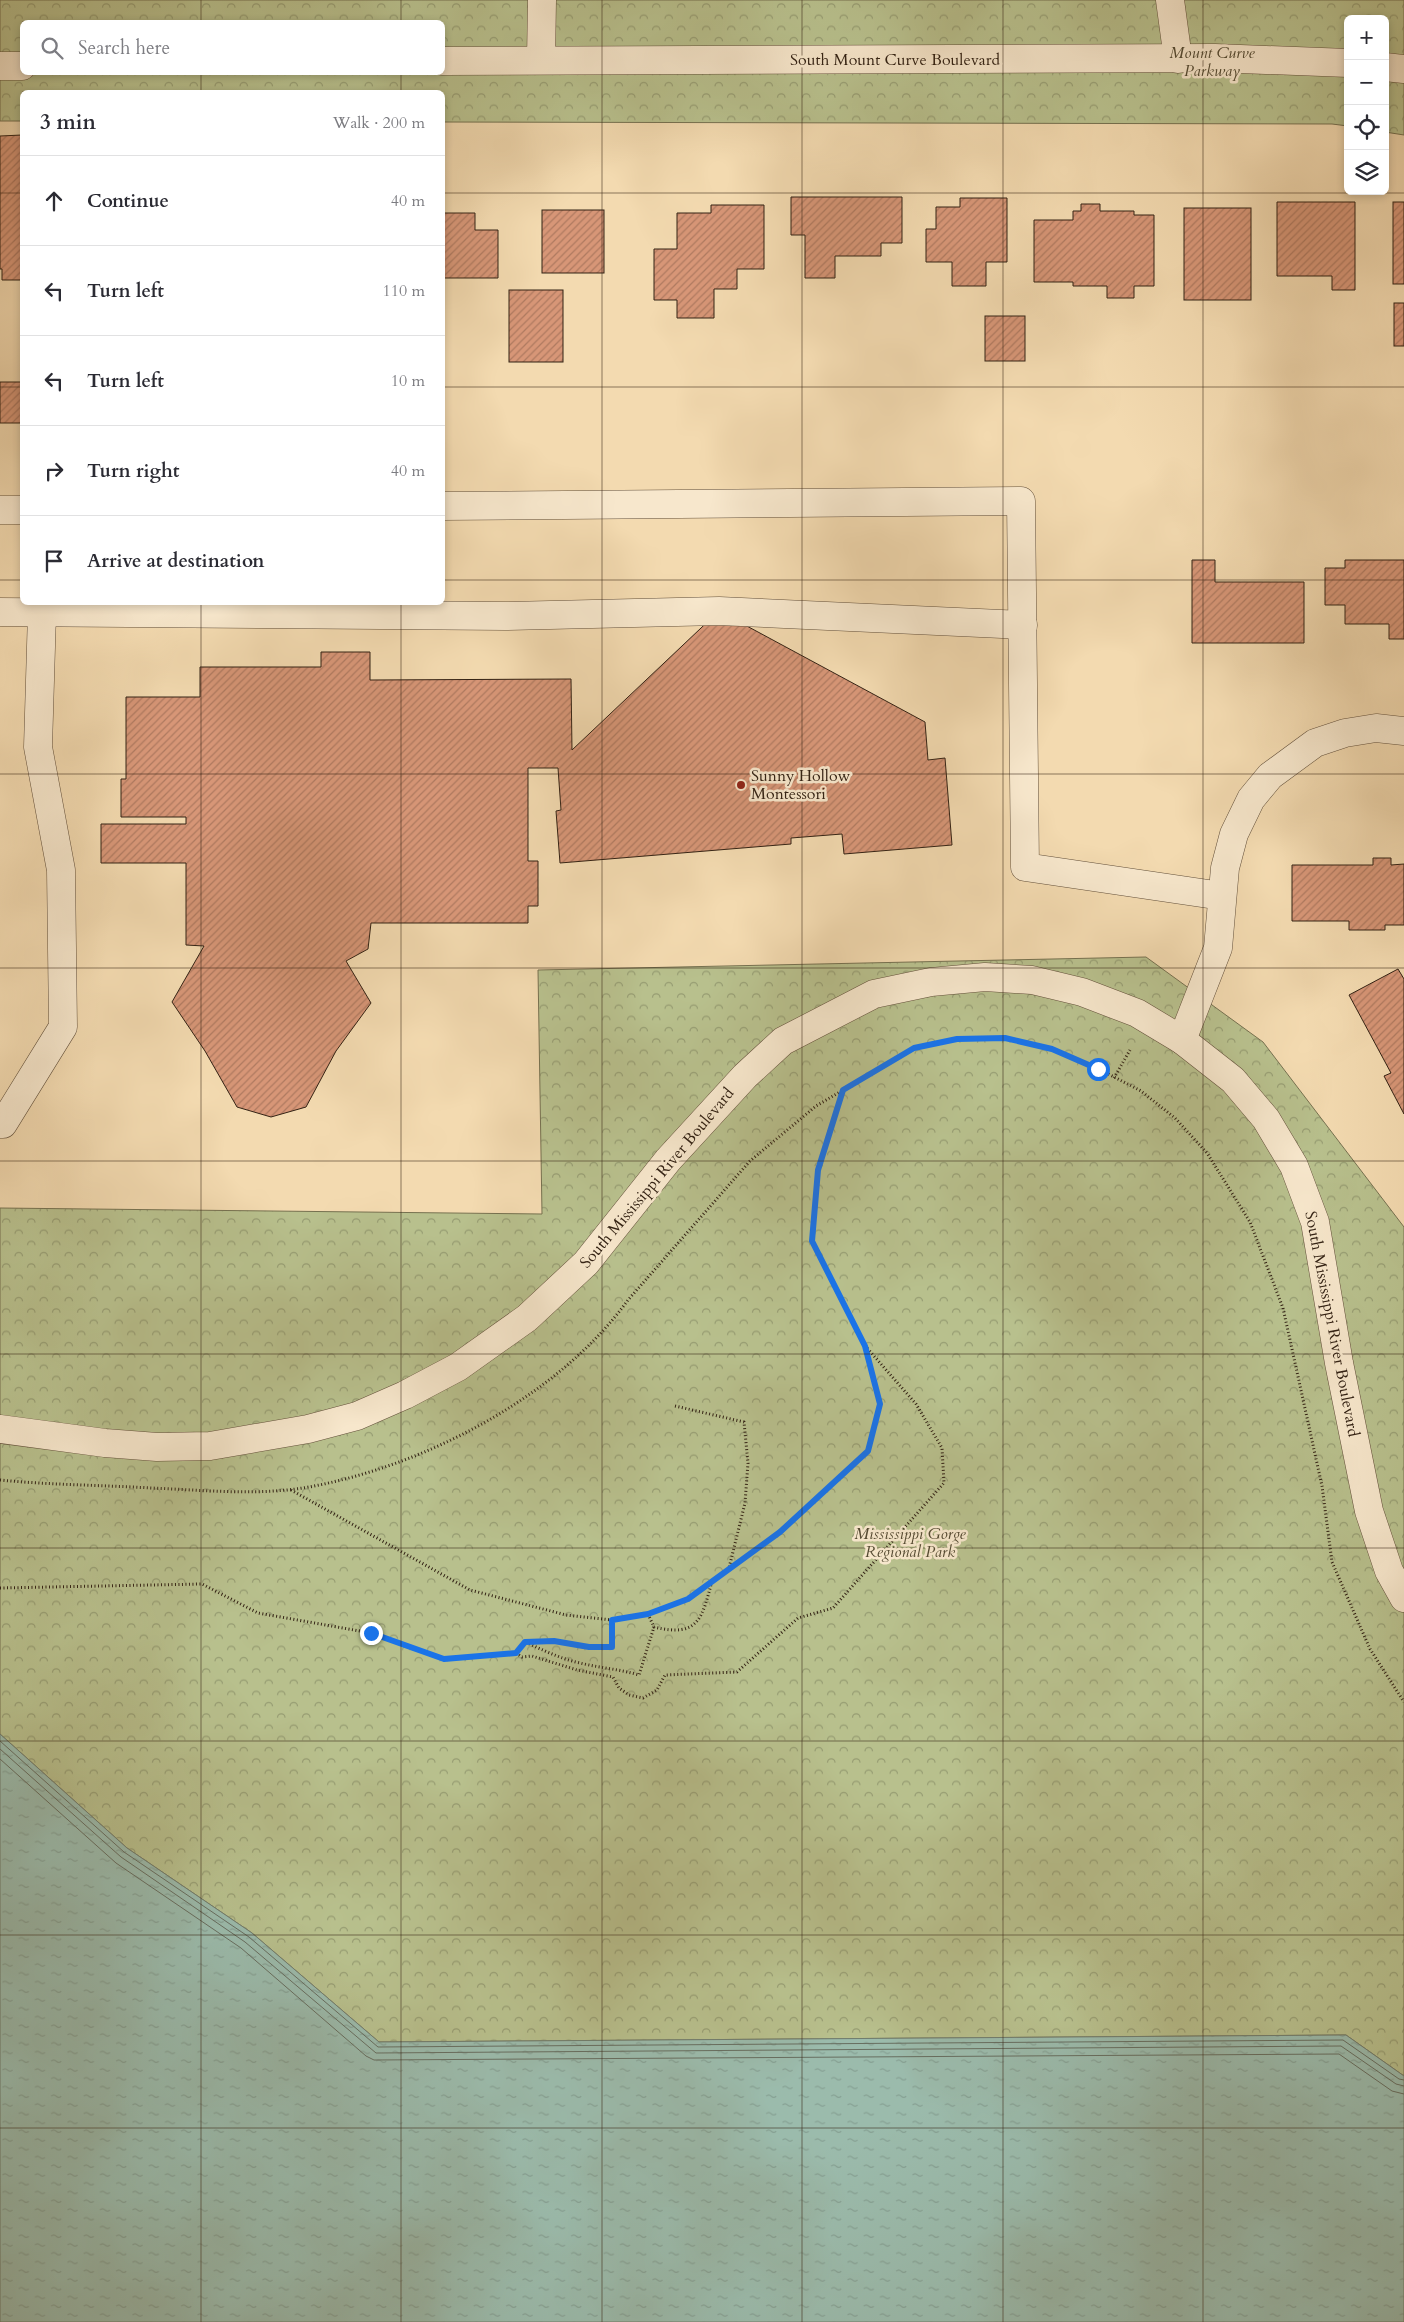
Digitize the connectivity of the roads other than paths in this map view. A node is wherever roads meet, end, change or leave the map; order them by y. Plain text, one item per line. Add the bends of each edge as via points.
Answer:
1 (542, 0) edge
2 (1170, 0) edge
3 (1178, 59) junction
4 (541, 60) junction
5 (445, 61) edge
6 (1344, 63) edge
7 (0, 66) edge
8 (20, 66) edge
9 (1389, 67) edge
10 (1404, 69) edge
11 (445, 506) edge
12 (0, 510) edge
13 (20, 510) edge
14 (0, 612) edge
15 (42, 613) junction
16 (1023, 625) junction
17 (1404, 731) edge
18 (1222, 896) junction
19 (1182, 1040) junction
20 (0, 1124) edge
21 (0, 1428) edge
22 (1404, 1598) edge

1 - 4 street
2 - 3 street
3 - 4 street, South Mount Curve Boulevard
3 - 6 street, South Mount Curve Boulevard
4 - 5 street, South Mount Curve Boulevard
7 - 8 street
9 - 10 street
11 - 16 street via 1021,501
12 - 13 street
14 - 15 street
15 - 16 street via 505,616 719,611
15 - 20 street via 38,747 61,870 63,1028 3,1124
16 - 18 street via 1025,866
17 - 18 street via 1376,728 1345,733 1315,743 1270,776 1251,799 1234,834
18 - 19 street via 1218,948
19 - 21 street, South Mississippi River Boulevard via 1137,1013 1082,992 1032,980 985,977 931,982 874,994 790,1037 764,1056 668,1160 586,1264 527,1318 458,1367 405,1395 357,1416 308,1429 210,1446 105,1443
19 - 22 street, South Mississippi River Boulevard via 1233,1080 1266,1119 1294,1166 1315,1222 1369,1511 1389,1571

